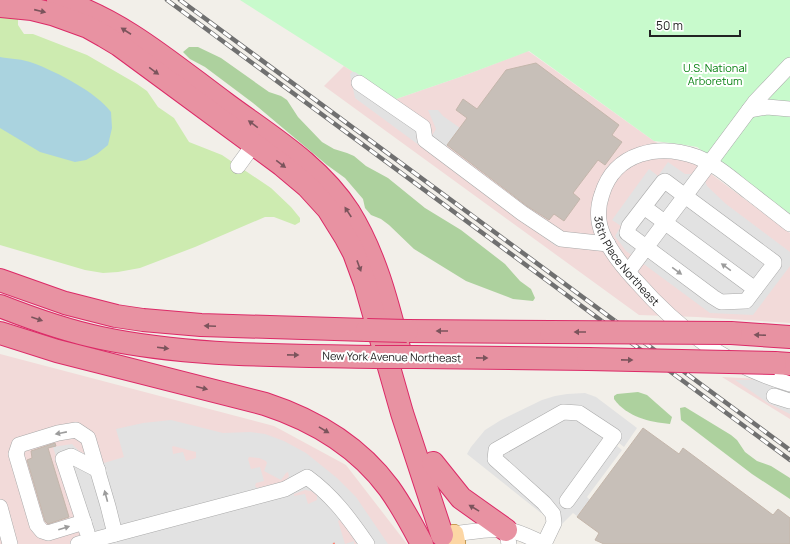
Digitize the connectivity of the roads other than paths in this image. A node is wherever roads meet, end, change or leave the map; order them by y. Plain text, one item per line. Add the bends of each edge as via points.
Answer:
1 (58, 0) edge
2 (0, 6) edge
3 (790, 65) edge
4 (359, 83) dead end
5 (790, 109) edge
6 (749, 110) junction
7 (254, 144) junction
8 (710, 163) junction
9 (238, 166) dead end
10 (685, 196) junction
11 (644, 207) junction
12 (665, 223) junction
13 (790, 224) edge
14 (608, 244) junction
15 (646, 248) junction
16 (0, 266) edge
17 (628, 272) junction
18 (0, 280) edge
19 (755, 289) junction
20 (0, 306) edge
21 (170, 323) junction
22 (0, 333) edge
23 (790, 337) edge
24 (783, 363) edge
25 (790, 384) edge
26 (774, 396) dead end
27 (790, 401) edge
28 (433, 463) junction
29 (98, 470) junction
30 (390, 489) junction
31 (567, 501) dead end
32 (0, 507) edge
33 (84, 522) junction
34 (115, 534) junction
35 (507, 537) edge
36 (449, 539) edge
37 (84, 543) edge
38 (10, 544) edge
39 (367, 544) edge
40 (422, 544) edge
41 (544, 544) edge

28 -> 1 highway via 377,270 365,240 337,196 302,161 136,38 94,14
2 -> 7 highway via 32,9 88,27 124,49
3 - 6 street
4 - 14 street via 423,127 425,140 561,239
5 - 6 street via 767,107
6 - 8 street
7 - 9 street
7 -> 36 highway via 318,196 337,222 354,253 402,413
8 - 10 street
8 - 13 street, 36th Place Northeast
8 - 14 street, 36th Place Northeast via 683,153 655,151 635,155 618,166 606,182 598,208 599,226
10 - 11 street via 665,181
10 - 12 street
10 - 19 street via 774,262
11 - 12 street
11 - 15 street via 629,226 627,233
12 - 15 street
19 -> 12 street
14 - 17 street, 36th Place Northeast
15 - 17 street
15 -> 19 street via 721,302 746,301
16 - 21 highway
17 - 25 street, 36th Place Northeast via 667,314 714,351 756,372
18 - 21 highway via 91,310
20 -> 24 highway, New York Avenue Northeast, bridge via 99,338 142,346 221,353
23 -> 21 highway, bridge via 731,333 406,331
22 -> 30 highway via 290,413 316,424 350,447
26 - 27 street
35 -> 28 highway via 461,498
28 - 36 highway
29 - 33 street via 71,456 63,459
29 -> 33 street via 88,438 76,430 19,445 16,454 42,531 48,533
34 -> 29 street
30 - 36 highway via 427,528
30 - 40 highway
31 - 41 street via 614,436 579,413 564,412 496,450 495,459 554,514 554,523
32 - 38 street
33 - 37 street
34 - 37 street
34 - 39 street via 284,489 307,477 335,501
35 - 36 street via 485,530
35 - 41 street via 520,533

